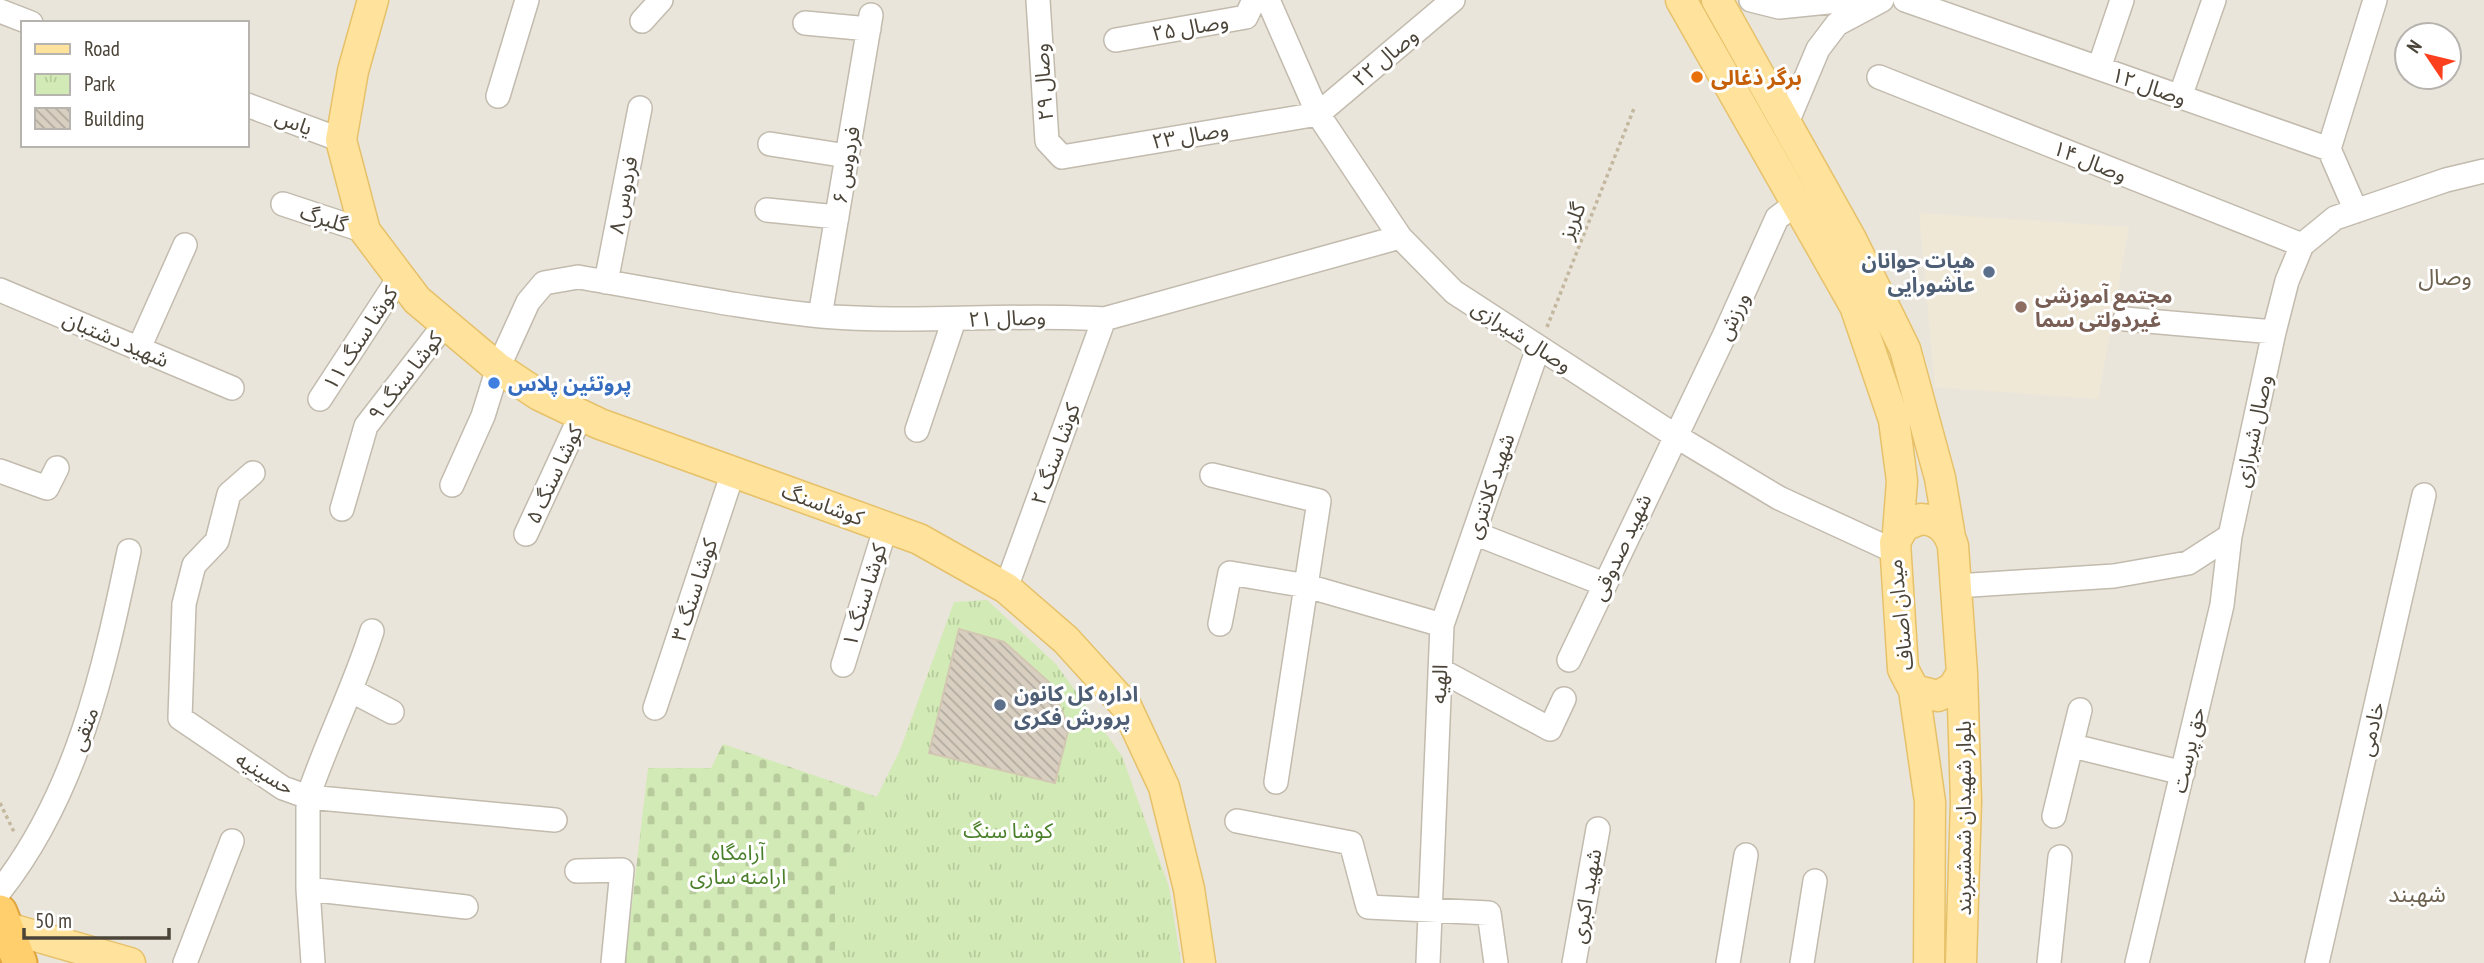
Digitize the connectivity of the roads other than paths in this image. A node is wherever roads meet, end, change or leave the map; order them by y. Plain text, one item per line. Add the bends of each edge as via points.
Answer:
1 (373, 0) edge
2 (527, 0) edge
3 (661, 0) edge
4 (1038, 0) edge
5 (1254, 0) edge
6 (1268, 0) edge
7 (1452, 0) edge
8 (1681, 0) edge
9 (1717, 0) edge
10 (1751, 0) edge
11 (1847, 0) edge
12 (1882, 0) edge
13 (1905, 0) edge
14 (2122, 0) edge
15 (2214, 0) edge
16 (2375, 0) edge
17 (0, 11) edge
18 (26, 21) edge
19 (642, 21) dead end
20 (805, 23) dead end
21 (1116, 40) dead end
22 (2099, 68) junction
23 (1879, 77) dead end
24 (498, 96) dead end
25 (2180, 97) junction
26 (248, 104) edge
27 (640, 108) dead end
28 (1318, 114) junction
29 (1786, 125) junction
30 (341, 140) junction
31 (770, 144) dead end
32 (2329, 149) junction
33 (848, 156) junction
34 (1062, 157) joint
35 (2484, 171) edge
36 (1797, 202) junction
37 (283, 204) dead end
38 (767, 210) dead end
39 (2356, 211) junction
40 (837, 217) junction
41 (365, 231) junction
42 (1400, 237) junction
43 (185, 245) dead end
44 (2302, 245) junction
45 (399, 278) junction
46 (606, 282) junction
47 (0, 290) edge
48 (820, 316) junction
49 (1104, 319) junction
50 (2125, 319) dead end
51 (954, 320) junction
52 (445, 324) junction
53 (2274, 332) junction
54 (139, 348) junction
55 (1538, 348) junction
56 (498, 368) junction
57 (232, 388) dead end
58 (320, 399) dead end
59 (582, 415) junction
60 (917, 430) dead end
61 (1674, 435) junction
62 (57, 468) dead end
63 (0, 471) edge
64 (733, 472) junction
65 (253, 473) dead end
66 (1212, 475) dead end
67 (452, 485) dead end
68 (2424, 495) dead end
69 (342, 509) dead end
70 (886, 526) junction
71 (1474, 533) junction
72 (526, 534) dead end
73 (2230, 536) junction
74 (1950, 537) junction
75 (1896, 542) junction
76 (129, 551) dead end
77 (1604, 584) junction
78 (1307, 586) junction
79 (1956, 586) junction
80 (1006, 588) junction
81 (1220, 624) dead end
82 (1442, 625) junction
83 (372, 631) dead end
84 (1569, 660) dead end
85 (843, 665) dead end
86 (1440, 670) junction
87 (1962, 673) junction
88 (1914, 690) junction
89 (352, 691) junction
90 (1564, 699) dead end
91 (655, 708) dead end
92 (2080, 710) dead end
93 (392, 712) dead end
94 (2073, 746) junction
95 (2182, 773) junction
96 (1276, 782) dead end
97 (308, 797) junction
98 (2054, 816) dead end
99 (555, 820) dead end
100 (1237, 821) dead end
101 (1598, 829) dead end
102 (232, 841) dead end
103 (1746, 855) dead end
104 (2060, 857) dead end
105 (577, 871) dead end
106 (1815, 881) dead end
107 (308, 889) junction
108 (0, 891) edge
109 (466, 908) dead end
110 (1429, 910) junction
111 (2, 919) edge
112 (20, 963) edge
113 (130, 963) edge
114 (185, 963) edge
115 (313, 963) edge
116 (613, 963) edge
117 (1200, 963) edge
118 (1429, 963) edge
119 (1496, 963) edge
120 (1574, 963) edge
121 (1728, 963) edge
122 (1802, 963) edge
123 (1929, 963) edge
124 (1961, 963) edge
125 (2049, 963) edge
126 (2137, 963) edge
127 (2317, 963) edge

1 - 30 main road via 353,71
2 - 24 street
3 - 19 street
4 - 34 street, وصال ۲۹ via 1047,141
5 - 21 street, وصال ۲۵ via 1247,17
6 - 28 street, وصال شیرازی
7 - 28 street, وصال ۲۲
8 - 36 main road
9 - 29 main road
10 - 11 street via 1779,8
12 - 29 street via 1837,24 1818,49
13 - 22 street, وصال ۱۲
14 - 22 street
15 - 25 street
16 - 32 street
17 - 18 street
20 - 33 street, فردوس ۶ via 870,22
22 - 25 street, وصال ۱۲
23 - 44 street, وصال ۱۴
25 - 32 street, وصال ۱۲
26 - 30 street, یاس
27 - 46 street, فردوس ۸
28 - 34 street, وصال ۲۳
28 - 42 street, وصال شیرازی
29 - 74 main road via 1851,239 1905,349 1940,478
30 - 41 main road, کوشاسنگ
31 - 33 street
32 - 39 street
33 - 40 street, فردوس ۶
35 - 39 street, وصال شیرازی
36 - 61 street, ورزش via 1777,218
36 - 75 main road via 1855,306 1894,420 1902,481
37 - 41 street, گلبرگ
38 - 40 street
39 - 44 street, وصال شیرازی via 2335,218
40 - 48 street, فردوس ۶
41 - 45 main road, کوشاسنگ
42 - 49 street, وصال ۲۱
42 - 55 street, وصال شیرازی via 1454,292
43 - 54 street
44 - 53 street, وصال شیرازی
45 - 52 main road, کوشاسنگ
45 - 58 street, ۱۱ کوشا سنگ
46 - 48 street, وصال ۲۱
46 - 56 street, وصال ۲۱ via 578,277 544,284 528,302
47 - 54 street, شهید دشتبان
48 - 51 street, وصال ۲۱
49 - 51 street, وصال ۲۱
49 - 80 street, کوشا سنگ ۲
50 - 53 street
51 - 60 street
52 - 56 main road, کوشاسنگ
52 - 69 street, کوشا سنگ ۹ via 366,426
53 - 73 street, وصال شیرازی
54 - 57 street, شهید دشتبان
55 - 61 street, وصال شیرازی
55 - 71 street, شهید کلانتری
56 - 59 main road, کوشاسنگ via 539,395
56 - 67 street, وصال ۲۱ via 483,416
59 - 64 main road, کوشاسنگ
59 - 72 street, کوشا سنگ ۵
61 - 75 street, وصال شیرازی via 1779,498
61 - 77 street, شهید صدوقی
62 - 63 street via 47,488
64 - 70 main road, کوشاسنگ
64 - 91 street, کوشا سنگ ۳
65 - 97 street, حسینیه via 229,494 217,541 194,565 184,604 180,718 283,788
66 - 78 street via 1319,501
68 - 127 street, خادمی
70 - 80 main road, کوشاسنگ via 919,539
70 - 85 street, کوشا سنگ ۱
71 - 77 street
71 - 82 street, شهید کلانتری
73 - 79 street via 2188,564 2114,576
73 - 95 street, حق پرست via 2222,605
74 - 75 main road, میدان اصناف via 1938,523 1921,519 1912,521
74 - 79 main road
75 - 88 main road, میدان اصناف via 1903,669
76 - 108 street, متقی via 94,703 66,777 26,858
77 - 84 street, شهید صدوقی
78 - 81 street via 1230,573
78 - 82 street
78 - 96 street
79 - 87 main road
80 - 117 main road, کوشاسنگ via 1066,640 1126,706 1164,788 1189,889
82 - 86 street, الهیه
83 - 89 street
86 - 90 street via 1550,729
86 - 110 street, الهیه
87 - 88 main road, میدان اصناف via 1946,694 1929,696
87 - 124 main road, بلوار شهیدان شمشیربند via 1966,801
88 - 123 main road, بلوار شهیدان شمشیربند via 1930,802
89 - 93 street
89 - 97 street
92 - 94 street
94 - 95 street
94 - 98 street
95 - 126 street, حق پرست
97 - 99 street
97 - 107 street, حسینیه
100 - 110 street via 1351,843 1368,907
101 - 120 street, شهید اکبری
102 - 114 street
103 - 121 street
104 - 125 street
105 - 116 street via 622,870
106 - 122 street
107 - 109 street
107 - 115 street, حسینیه
110 - 118 street, الهیه
110 - 119 street via 1489,914
111 - 112 highway
111 - 113 main road

